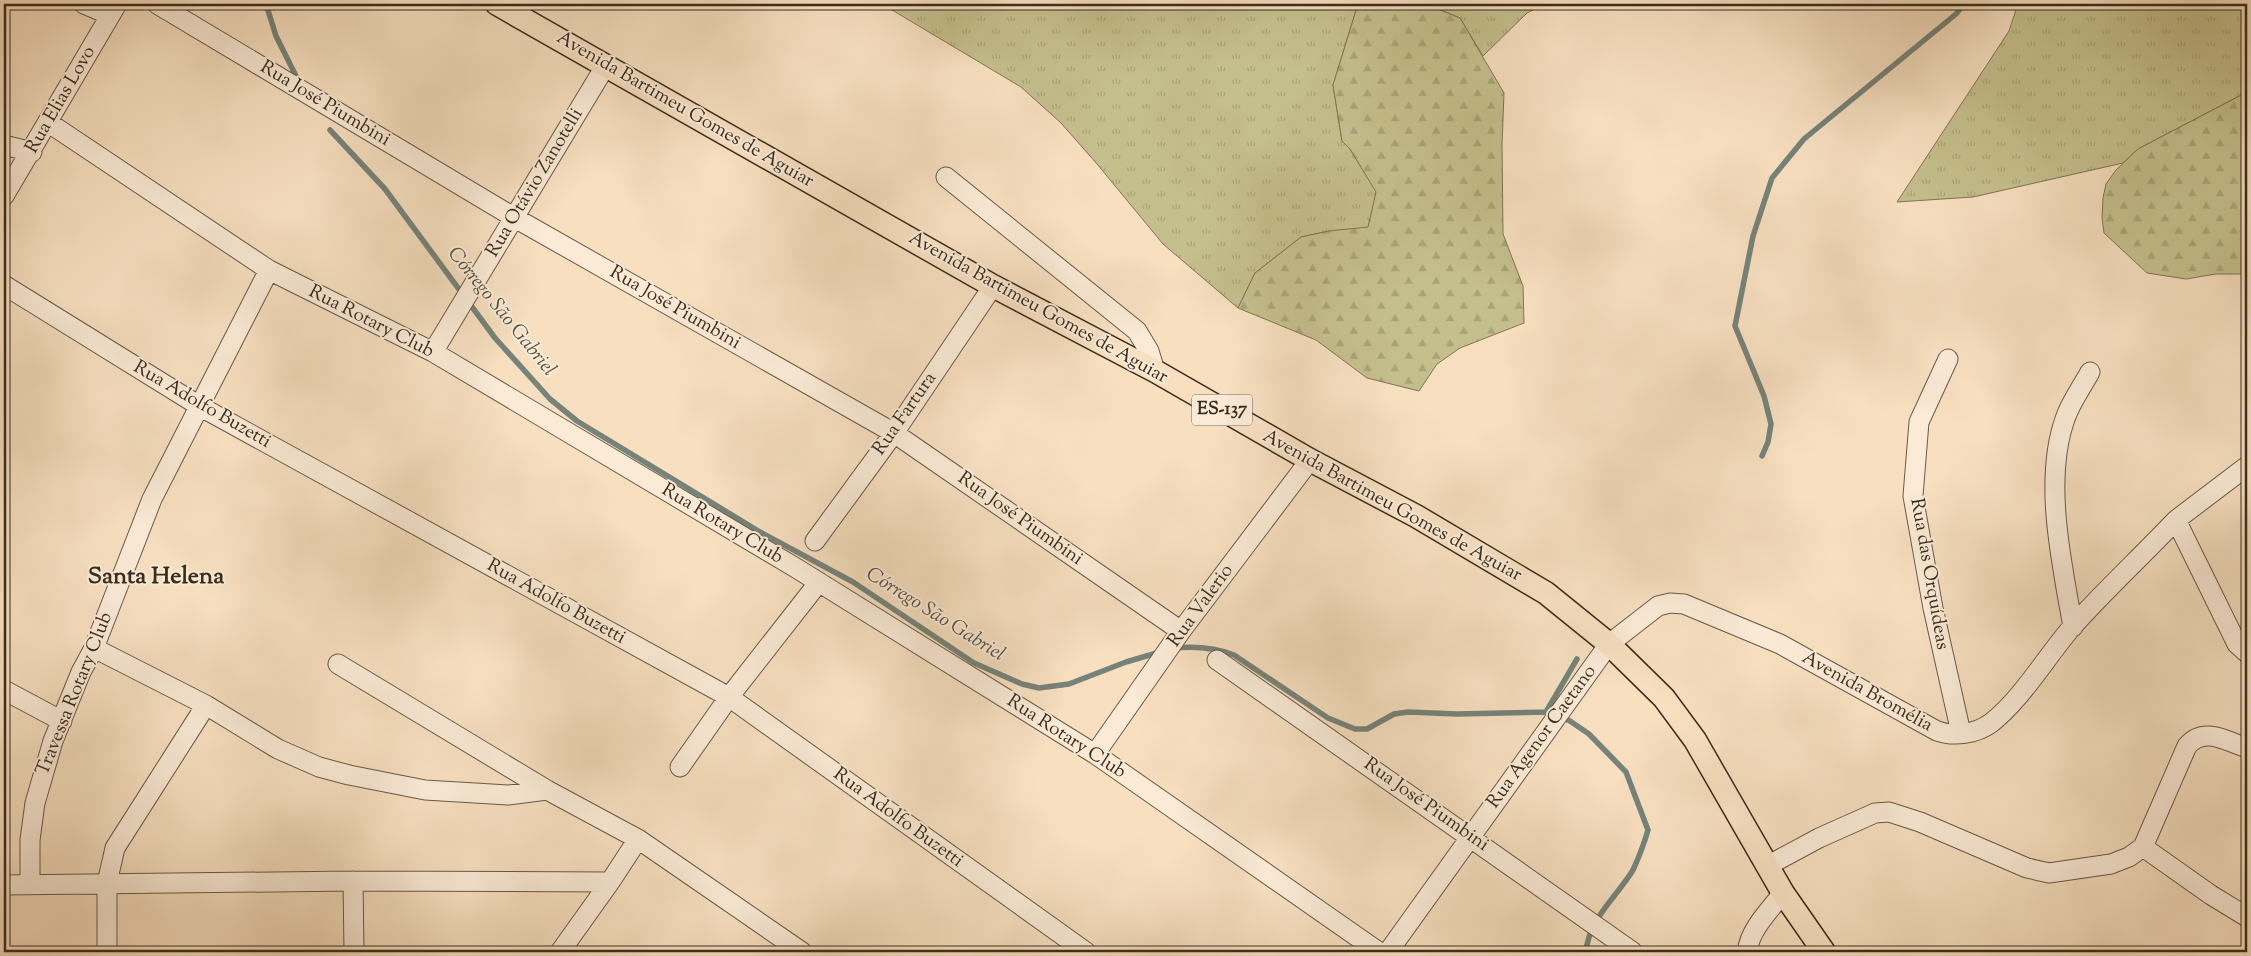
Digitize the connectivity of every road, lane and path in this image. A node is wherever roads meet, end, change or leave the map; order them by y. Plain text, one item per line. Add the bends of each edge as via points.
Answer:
1 (84, 4) edge
2 (156, 4) edge
3 (497, 4) edge
4 (114, 9) edge
5 (606, 65) junction
6 (49, 123) junction
7 (4, 145) edge
8 (32, 152) junction
9 (946, 177) dead end
10 (4, 196) edge
11 (515, 218) junction
12 (269, 270) junction
13 (4, 285) edge
14 (993, 286) junction
15 (433, 352) junction
16 (1948, 359) dead end
17 (1155, 371) junction
18 (2090, 372) dead end
19 (201, 407) junction
20 (894, 433) junction
21 (1310, 460) junction
22 (2247, 466) edge
23 (2176, 520) junction
24 (814, 541) dead end
25 (818, 582) junction
26 (2073, 627) junction
27 (1179, 634) junction
28 (1609, 644) junction
29 (94, 648) junction
30 (2247, 653) edge
31 (1217, 660) dead end
32 (338, 664) dead end
33 (4, 690) edge
34 (729, 697) junction
35 (206, 705) junction
36 (62, 721) junction
37 (1961, 733) junction
38 (2247, 748) edge
39 (1095, 754) junction
40 (680, 767) dead end
41 (547, 790) junction
42 (1471, 837) junction
43 (638, 839) junction
44 (2143, 847) junction
45 (1767, 866) junction
46 (353, 881) junction
47 (610, 882) junction
48 (30, 883) junction
49 (107, 883) junction
50 (4, 885) edge
51 (1783, 893) junction
52 (2247, 916) edge
53 (107, 952) edge
54 (354, 952) edge
55 (560, 952) edge
56 (802, 952) edge
57 (1086, 952) edge
58 (1379, 952) edge
59 (1388, 952) edge
60 (1633, 952) edge
61 (1747, 952) edge
62 (1824, 952) edge

1 - 4 street
2 - 11 street, Rua José Piumbini
3 - 5 main road, Avenida Bartimeu Gomes de Aguiar / ES-137
4 - 6 street, Rua Elias Lovo
5 - 11 street, Rua Otávio Zanotelli
5 - 14 main road, Avenida Bartimeu Gomes de Aguiar / ES-137
6 - 8 street, Rua Elias Lovo
6 - 12 street, Rua Rotary Club
7 - 8 street
8 - 10 street, Rua Elias Lovo
9 - 17 street via 1137,331 1149,351
11 - 15 street, Rua Otávio Zanotelli
11 - 20 street, Rua José Piumbini
12 - 15 street, Rua Rotary Club
12 - 19 street, Travessa Rotary Club
13 - 19 street, Rua Adolfo Buzetti
14 - 17 main road, Avenida Bartimeu Gomes de Aguiar / ES-137
14 - 20 street, Rua Fartura
15 - 25 street, Rua Rotary Club
16 - 37 street, Rua das Orquídeas via 1919,422 1913,496 1933,608
17 - 21 main road, Avenida Bartimeu Gomes de Aguiar / ES-137
18 - 26 street via 2065,419 2055,462 2058,537
19 - 29 street, Travessa Rotary Club via 152,499
19 - 34 street, Rua Adolfo Buzetti
20 - 24 street, Rua Fartura
20 - 27 street, Rua José Piumbini
21 - 27 street, Rua Valerio
21 - 28 main road, Avenida Bartimeu Gomes de Aguiar / ES-137 via 1416,516 1546,593
22 - 23 street, Avenida Bromélia
23 - 26 street, Avenida Bromélia
23 - 30 street via 2237,644
25 - 34 street
25 - 39 street, Rua Rotary Club
26 - 37 street, Avenida Bromélia via 2010,705 1991,723 1979,730
27 - 39 street, Rua Valerio
28 - 37 street, Avenida Bromélia via 1658,606 1684,604 1780,644 1936,731 1949,735
28 - 42 street, Rua Agenor Caetano
28 - 45 main road, Avenida Bartimeu Gomes de Aguiar / ES-137 via 1664,698 1695,740
29 - 35 street
29 - 36 street, Travessa Rotary Club
31 - 42 street, Rua José Piumbini
32 - 41 street
33 - 36 street
34 - 40 street
34 - 57 street, Rua Adolfo Buzetti
35 - 41 street via 278,749 319,767 349,775 425,790 508,795
35 - 49 street via 122,835 115,848
36 - 48 street, Travessa Rotary Club via 35,803 30,840
38 - 44 street via 2216,737 2202,735 2194,738 2187,746
39 - 58 street, Rua Rotary Club
41 - 43 street
42 - 59 street, Rua Agenor Caetano
42 - 60 street, Rua José Piumbini
43 - 47 street
43 - 56 street
44 - 45 street via 2111,864 2049,873 2027,868 1889,812 1875,813 1827,834
44 - 52 street
45 - 51 main road, Avenida Bartimeu Gomes de Aguiar / ES-137
46 - 47 street
46 - 49 street
46 - 54 street
47 - 55 street
48 - 49 street
48 - 50 street
49 - 53 street
51 - 61 street via 1757,926
51 - 62 main road, Avenida Bartimeu Gomes de Aguiar / ES-137

